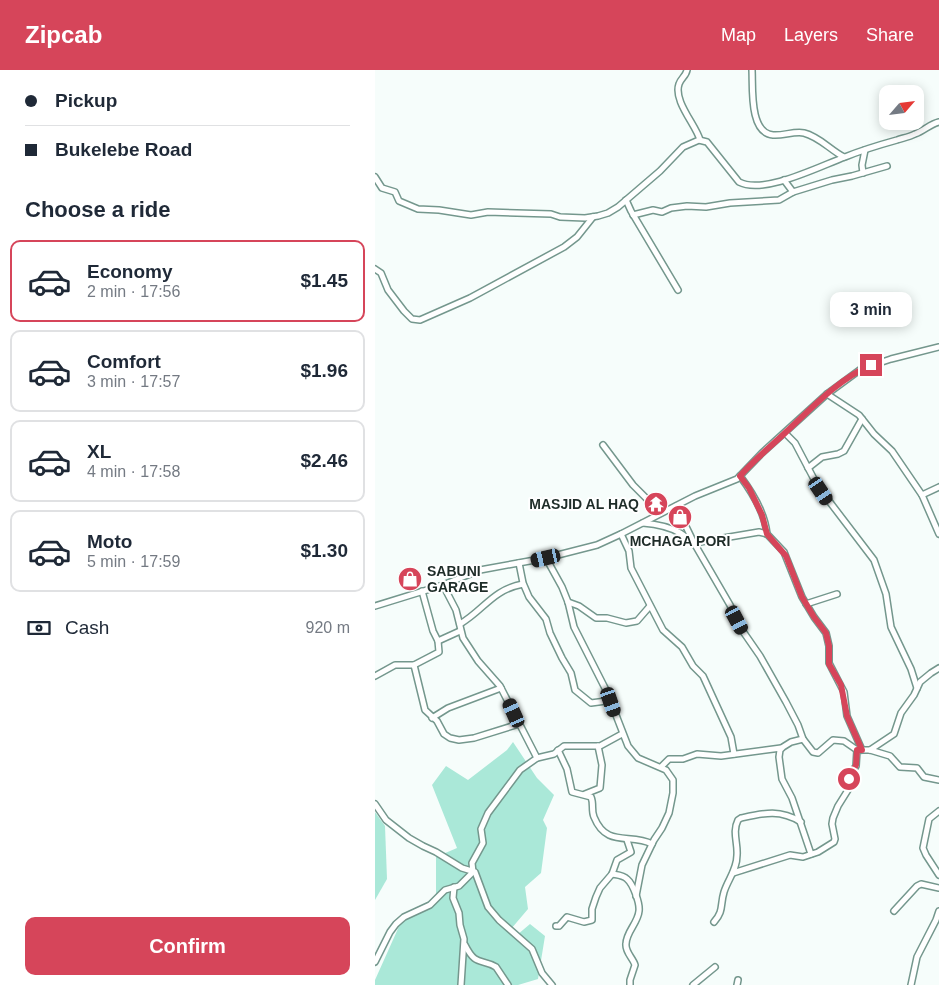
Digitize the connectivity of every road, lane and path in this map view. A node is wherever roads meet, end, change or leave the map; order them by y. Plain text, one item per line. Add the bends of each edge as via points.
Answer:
1 (687, 70) edge
2 (752, 70) edge
3 (939, 122) edge
4 (700, 140) junction
5 (865, 150) junction
6 (844, 157) junction
7 (887, 166) dead end
8 (863, 172) junction
9 (376, 180) edge
10 (784, 180) junction
11 (793, 192) junction
12 (626, 200) junction
13 (633, 215) junction
14 (593, 217) junction
15 (375, 268) edge
16 (678, 290) dead end
17 (939, 346) edge
18 (827, 394) junction
19 (862, 419) junction
20 (785, 434) junction
21 (603, 445) dead end
22 (808, 468) junction
23 (740, 476) junction
24 (939, 487) edge
25 (922, 496) junction
26 (676, 506) junction
27 (661, 513) junction
28 (643, 523) junction
29 (621, 534) junction
30 (767, 534) junction
31 (939, 534) edge
32 (694, 543) junction
33 (546, 558) junction
34 (519, 563) junction
35 (523, 584) junction
36 (443, 585) junction
37 (422, 591) junction
38 (837, 594) dead end
39 (568, 602) junction
40 (806, 604) junction
41 (375, 606) edge
42 (651, 606) junction
43 (460, 624) junction
44 (460, 631) junction
45 (438, 641) junction
46 (414, 665) junction
47 (939, 668) edge
48 (375, 676) edge
49 (501, 688) junction
50 (917, 688) junction
51 (611, 702) junction
52 (432, 718) junction
53 (519, 724) junction
54 (622, 734) junction
55 (803, 739) junction
56 (598, 746) junction
57 (781, 748) junction
58 (558, 750) junction
59 (860, 750) junction
60 (870, 750) junction
61 (734, 754) junction
62 (537, 758) junction
63 (661, 767) junction
64 (939, 780) edge
65 (584, 794) junction
66 (375, 804) edge
67 (939, 811) edge
68 (801, 822) junction
69 (627, 840) junction
70 (652, 844) junction
71 (811, 854) junction
72 (473, 870) junction
73 (733, 873) junction
74 (612, 874) junction
75 (939, 875) edge
76 (453, 888) junction
77 (939, 888) edge
78 (636, 896) junction
79 (894, 911) dead end
80 (939, 911) edge
81 (714, 922) dead end
82 (556, 926) dead end
83 (464, 944) junction
84 (375, 962) edge
85 (715, 967) dead end
86 (461, 985) edge
87 (508, 985) edge
88 (552, 985) edge
89 (630, 985) edge
90 (693, 985) edge
91 (911, 985) edge

1 - 4 street via 678,90 686,116 695,126
2 - 6 street via 754,111 763,131 773,135 804,133
3 - 5 street via 915,134
4 - 10 street via 708,143 736,180 743,184
4 - 12 street via 683,147
5 - 6 street
5 - 8 street
6 - 10 street
7 - 8 street
8 - 11 street
9 - 14 street via 381,188 395,192 401,203 418,209 473,215 488,212
10 - 11 street
11 - 13 street via 775,201 687,206
12 - 13 street
12 - 14 street via 608,213
13 - 16 street
14 - 15 street via 564,247 470,298 423,319 412,318 403,312
17 - 18 street via 871,365
18 - 19 street
18 - 20 street
19 - 22 street via 843,451 822,457
19 - 25 street via 892,451
20 - 22 street via 795,443
20 - 23 street
21 - 27 street via 633,485
22 - 50 street via 832,506 874,560 886,594 891,626
23 - 26 street
23 - 30 street via 762,515
24 - 25 street
25 - 31 street
26 - 27 street
26 - 32 street
27 - 28 street
28 - 29 street
28 - 32 street via 673,530
29 - 33 street via 597,545
29 - 42 street via 629,551 631,568
30 - 32 street via 755,532
30 - 40 street via 786,556
32 - 55 street via 786,702
33 - 34 street
33 - 39 street
34 - 35 street
34 - 36 street via 480,570
35 - 43 street via 487,600 484,607
35 - 51 street via 546,619 577,692 591,703
36 - 37 street
36 - 43 street via 457,610
37 - 41 street
37 - 45 street
38 - 40 street
39 - 42 street via 595,618 626,623 637,620
39 - 51 street via 574,627
40 - 59 street via 826,633 829,664 841,685 847,716
42 - 61 street via 664,631 682,647 703,676 731,737
43 - 44 street
44 - 45 street
44 - 49 street via 472,653
45 - 46 street via 438,653
46 - 48 street via 395,664
46 - 52 street via 424,708
47 - 50 street
49 - 52 street via 448,708
49 - 53 street
50 - 60 street via 901,713 894,734
51 - 54 street
52 - 53 street via 445,734 459,740
53 - 62 street
54 - 56 street
54 - 63 street via 637,757
55 - 57 street
55 - 59 street via 815,753 835,739
56 - 58 street via 564,746
56 - 65 street via 602,765 600,788
57 - 61 street
57 - 68 street via 782,780
58 - 62 street
58 - 65 street via 567,769 572,792
59 - 60 street
59 - 71 street via 849,777 848,790 833,818 835,840
60 - 64 street via 890,756 900,767 917,768 924,777
61 - 63 street via 674,758
62 - 72 street via 520,770 487,813 481,829 483,843 472,863
63 - 70 street via 670,775 673,793 667,819
65 - 69 street via 592,799 593,816 601,829
66 - 72 street via 386,820 409,838 467,871
67 - 75 street via 929,818 923,848
68 - 71 street
68 - 73 street via 780,813 739,818 734,840 737,855
69 - 70 street via 644,840
69 - 74 street via 631,852 617,860
70 - 78 street via 642,865
71 - 73 street via 801,857 790,855
72 - 76 street via 464,882
72 - 88 street via 488,907 532,949 542,973
73 - 81 street via 723,894 720,915
74 - 78 street via 627,878
74 - 82 street via 599,891 592,908 591,922 566,917
76 - 83 street
76 - 84 street via 445,890 430,905 396,924
77 - 79 street via 917,886
78 - 89 street via 639,912 626,942 626,949 636,967
80 - 91 street via 917,957
83 - 86 street
83 - 87 street via 473,958 496,967
85 - 90 street

